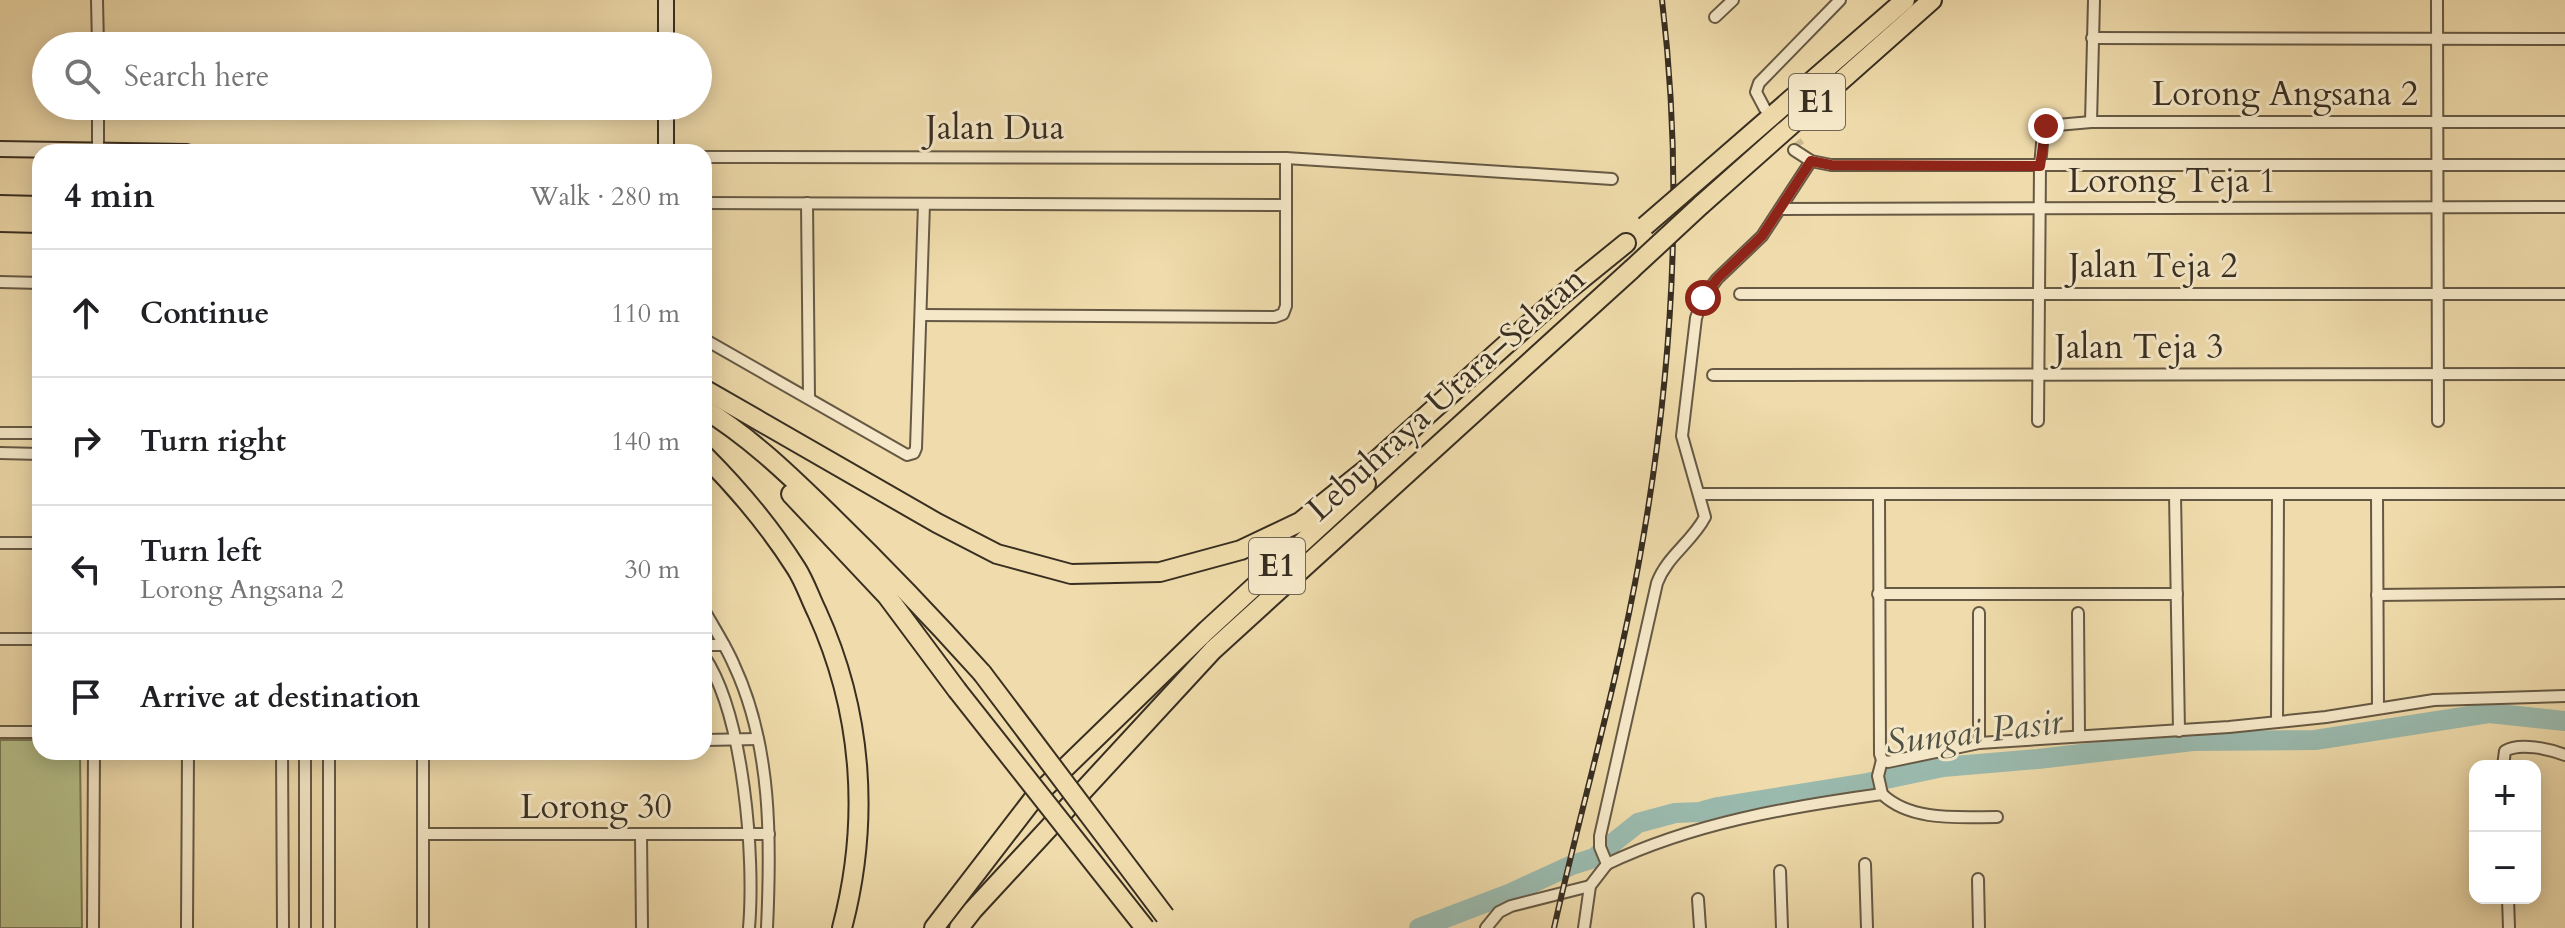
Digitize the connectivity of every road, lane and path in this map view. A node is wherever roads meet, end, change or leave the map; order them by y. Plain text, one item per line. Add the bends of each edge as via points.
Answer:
1 (97, 0) edge
2 (666, 0) edge
3 (1733, 0) edge
4 (1840, 0) edge
5 (1905, 0) edge
6 (1932, 0) edge
7 (2094, 0) edge
8 (2437, 0) edge
9 (1715, 17) dead end
10 (98, 32) edge
11 (666, 32) edge
12 (2092, 38) junction
13 (2437, 38) junction
14 (2565, 39) edge
15 (1765, 104) tunnel mouth
16 (98, 120) edge
17 (666, 120) edge
18 (2091, 122) junction
19 (2438, 122) junction
20 (2565, 122) edge
21 (98, 144) edge
22 (666, 144) edge
23 (0, 149) edge
24 (32, 149) edge
25 (712, 157) edge
26 (1286, 158) junction
27 (2439, 164) junction
28 (2565, 165) edge
29 (2040, 166) junction
30 (1612, 179) dead end
31 (712, 203) edge
32 (807, 203) junction
33 (924, 204) junction
34 (0, 205) edge
35 (1286, 205) junction
36 (32, 206) edge
37 (2565, 207) edge
38 (2438, 208) junction
39 (1780, 209) junction
40 (2039, 209) junction
41 (0, 222) edge
42 (32, 223) edge
43 (1626, 243) junction
44 (0, 282) edge
45 (32, 283) edge
46 (2438, 293) junction
47 (1740, 294) dead end
48 (2039, 294) junction
49 (2565, 294) edge
50 (921, 315) junction
51 (712, 343) edge
52 (2565, 374) edge
53 (1713, 375) dead end
54 (2038, 375) junction
55 (2438, 375) junction
56 (712, 393) edge
57 (809, 397) junction
58 (712, 414) edge
59 (2038, 421) dead end
60 (2438, 421) dead end
61 (712, 429) edge
62 (0, 433) edge
63 (32, 433) edge
64 (0, 453) edge
65 (32, 454) edge
66 (712, 463) edge
67 (1699, 494) junction
68 (1879, 494) junction
69 (2175, 494) junction
70 (2278, 494) junction
71 (2565, 494) edge
72 (2377, 496) junction
73 (0, 543) edge
74 (32, 543) edge
75 (2565, 593) edge
76 (1878, 594) junction
77 (2177, 594) junction
78 (2377, 595) junction
79 (1979, 613) dead end
80 (2078, 613) dead end
81 (712, 624) edge
82 (0, 639) edge
83 (32, 639) edge
84 (712, 645) edge
85 (724, 645) junction
86 (712, 668) edge
87 (2565, 696) edge
88 (2378, 708) junction
89 (2277, 722) junction
90 (2179, 731) junction
91 (0, 732) edge
92 (32, 732) edge
93 (2079, 736) junction
94 (758, 739) junction
95 (712, 740) edge
96 (736, 740) junction
97 (1979, 743) junction
98 (2565, 755) edge
99 (94, 760) edge
100 (188, 760) edge
101 (282, 760) edge
102 (305, 760) edge
103 (329, 760) edge
104 (423, 760) edge
105 (1882, 760) junction
106 (2504, 760) edge
107 (1880, 785) junction
108 (1997, 817) dead end
109 (423, 834) junction
110 (769, 834) junction
111 (747, 835) junction
112 (641, 836) junction
113 (1604, 856) junction
114 (1865, 864) dead end
115 (1780, 871) dead end
116 (1978, 879) dead end
117 (1590, 886) junction
118 (1698, 899) dead end
119 (2508, 904) edge
120 (1168, 922) edge
121 (93, 928) edge
122 (187, 928) edge
123 (283, 928) edge
124 (305, 928) edge
125 (329, 928) edge
126 (423, 928) edge
127 (642, 928) edge
128 (749, 928) edge
129 (767, 928) edge
130 (842, 928) edge
131 (934, 928) edge
132 (962, 928) edge
133 (1145, 928) edge
134 (1486, 928) edge
135 (1584, 928) edge
136 (1700, 928) edge
137 (1782, 928) edge
138 (1867, 928) edge
139 (1979, 928) edge
140 (2509, 928) edge

1 - 10 street
2 - 11 main road
3 - 9 street
4 - 15 street via 1762,79 1756,89
5 - 43 highway, Lebuhraya Utara–Selatan / E1, bridge
6 - 132 highway, Lebuhraya Utara–Selatan / E1, bridge via 1213,650
7 - 12 street
8 - 13 street
12 - 13 street
12 - 18 street
13 - 14 street
13 - 19 street
16 - 21 street
17 - 22 main road
18 - 19 street, Lorong Angsana 2
18 - 29 street, Lorong Angsana 2 via 2046,126
19 - 20 street, Lorong Angsana 2
19 - 27 street
23 - 24 main road
25 - 26 street, Jalan Dua
26 - 30 street, Jalan Dua
26 - 35 street
27 - 28 street
27 - 29 street
27 - 38 street
29 - 39 street via 1831,165 1802,153
29 - 40 street
31 - 32 street
32 - 33 street
32 - 57 street
33 - 35 street
33 - 50 street
34 - 36 highway
35 - 50 street via 1286,306 1275,317
37 - 38 street, Lorong Teja 1
38 - 40 street, Lorong Teja 1
38 - 46 street
39 - 40 street, Lorong Teja 1
39 - 67 street via 1762,236 1717,279 1696,318 1682,436
40 - 48 street
41 - 42 highway
43 - 56 highway via 1300,522 1241,550 1160,572 1071,574 997,554
43 - 131 highway, Lebuhraya Utara–Selatan / E1 via 1207,630 1034,798
44 - 45 street
46 - 48 street, Jalan Teja 2
46 - 49 street, Jalan Teja 2
46 - 55 street
47 - 48 street, Jalan Teja 2
48 - 54 street
50 - 57 street via 914,453 907,455
51 - 57 street
52 - 55 street, Jalan Teja 3
53 - 54 street, Jalan Teja 3
54 - 55 street, Jalan Teja 3
54 - 59 street
55 - 60 street
58 - 120 highway, bridge via 781,468 893,575 982,673
61 - 133 highway, bridge via 792,495 887,596
62 - 63 street
64 - 65 street
66 - 130 highway via 798,570 840,670 851,715 860,814
67 - 68 street
67 - 113 street via 1705,517 1669,559 1657,583 1600,836
68 - 69 street
68 - 76 street
69 - 70 street
69 - 77 street
70 - 72 street
70 - 89 street
71 - 72 street
72 - 78 street
73 - 74 street
75 - 78 street
76 - 77 street
76 - 105 street
77 - 90 street
78 - 88 street
79 - 97 street
80 - 93 street
81 - 85 street
82 - 83 street
84 - 85 street
85 - 94 street
86 - 96 street
87 - 88 street via 2464,698
88 - 89 street
89 - 90 street
90 - 93 street
91 - 92 street
93 - 97 street
94 - 96 street
94 - 110 street
95 - 96 street
96 - 111 street
97 - 105 street
98 - 106 street via 2511,747
99 - 121 street
100 - 122 street
101 - 123 street
102 - 124 street
103 - 125 street
104 - 109 street
105 - 107 street
107 - 108 street via 1901,808
107 - 113 street
109 - 112 street, Lorong 30
109 - 126 street
110 - 111 street, Lorong 30
110 - 129 street
111 - 112 street, Lorong 30
111 - 128 street
112 - 127 street
113 - 117 street
114 - 138 street
115 - 137 street
116 - 139 street
117 - 134 street via 1511,906
117 - 135 street
118 - 136 street
119 - 140 street

